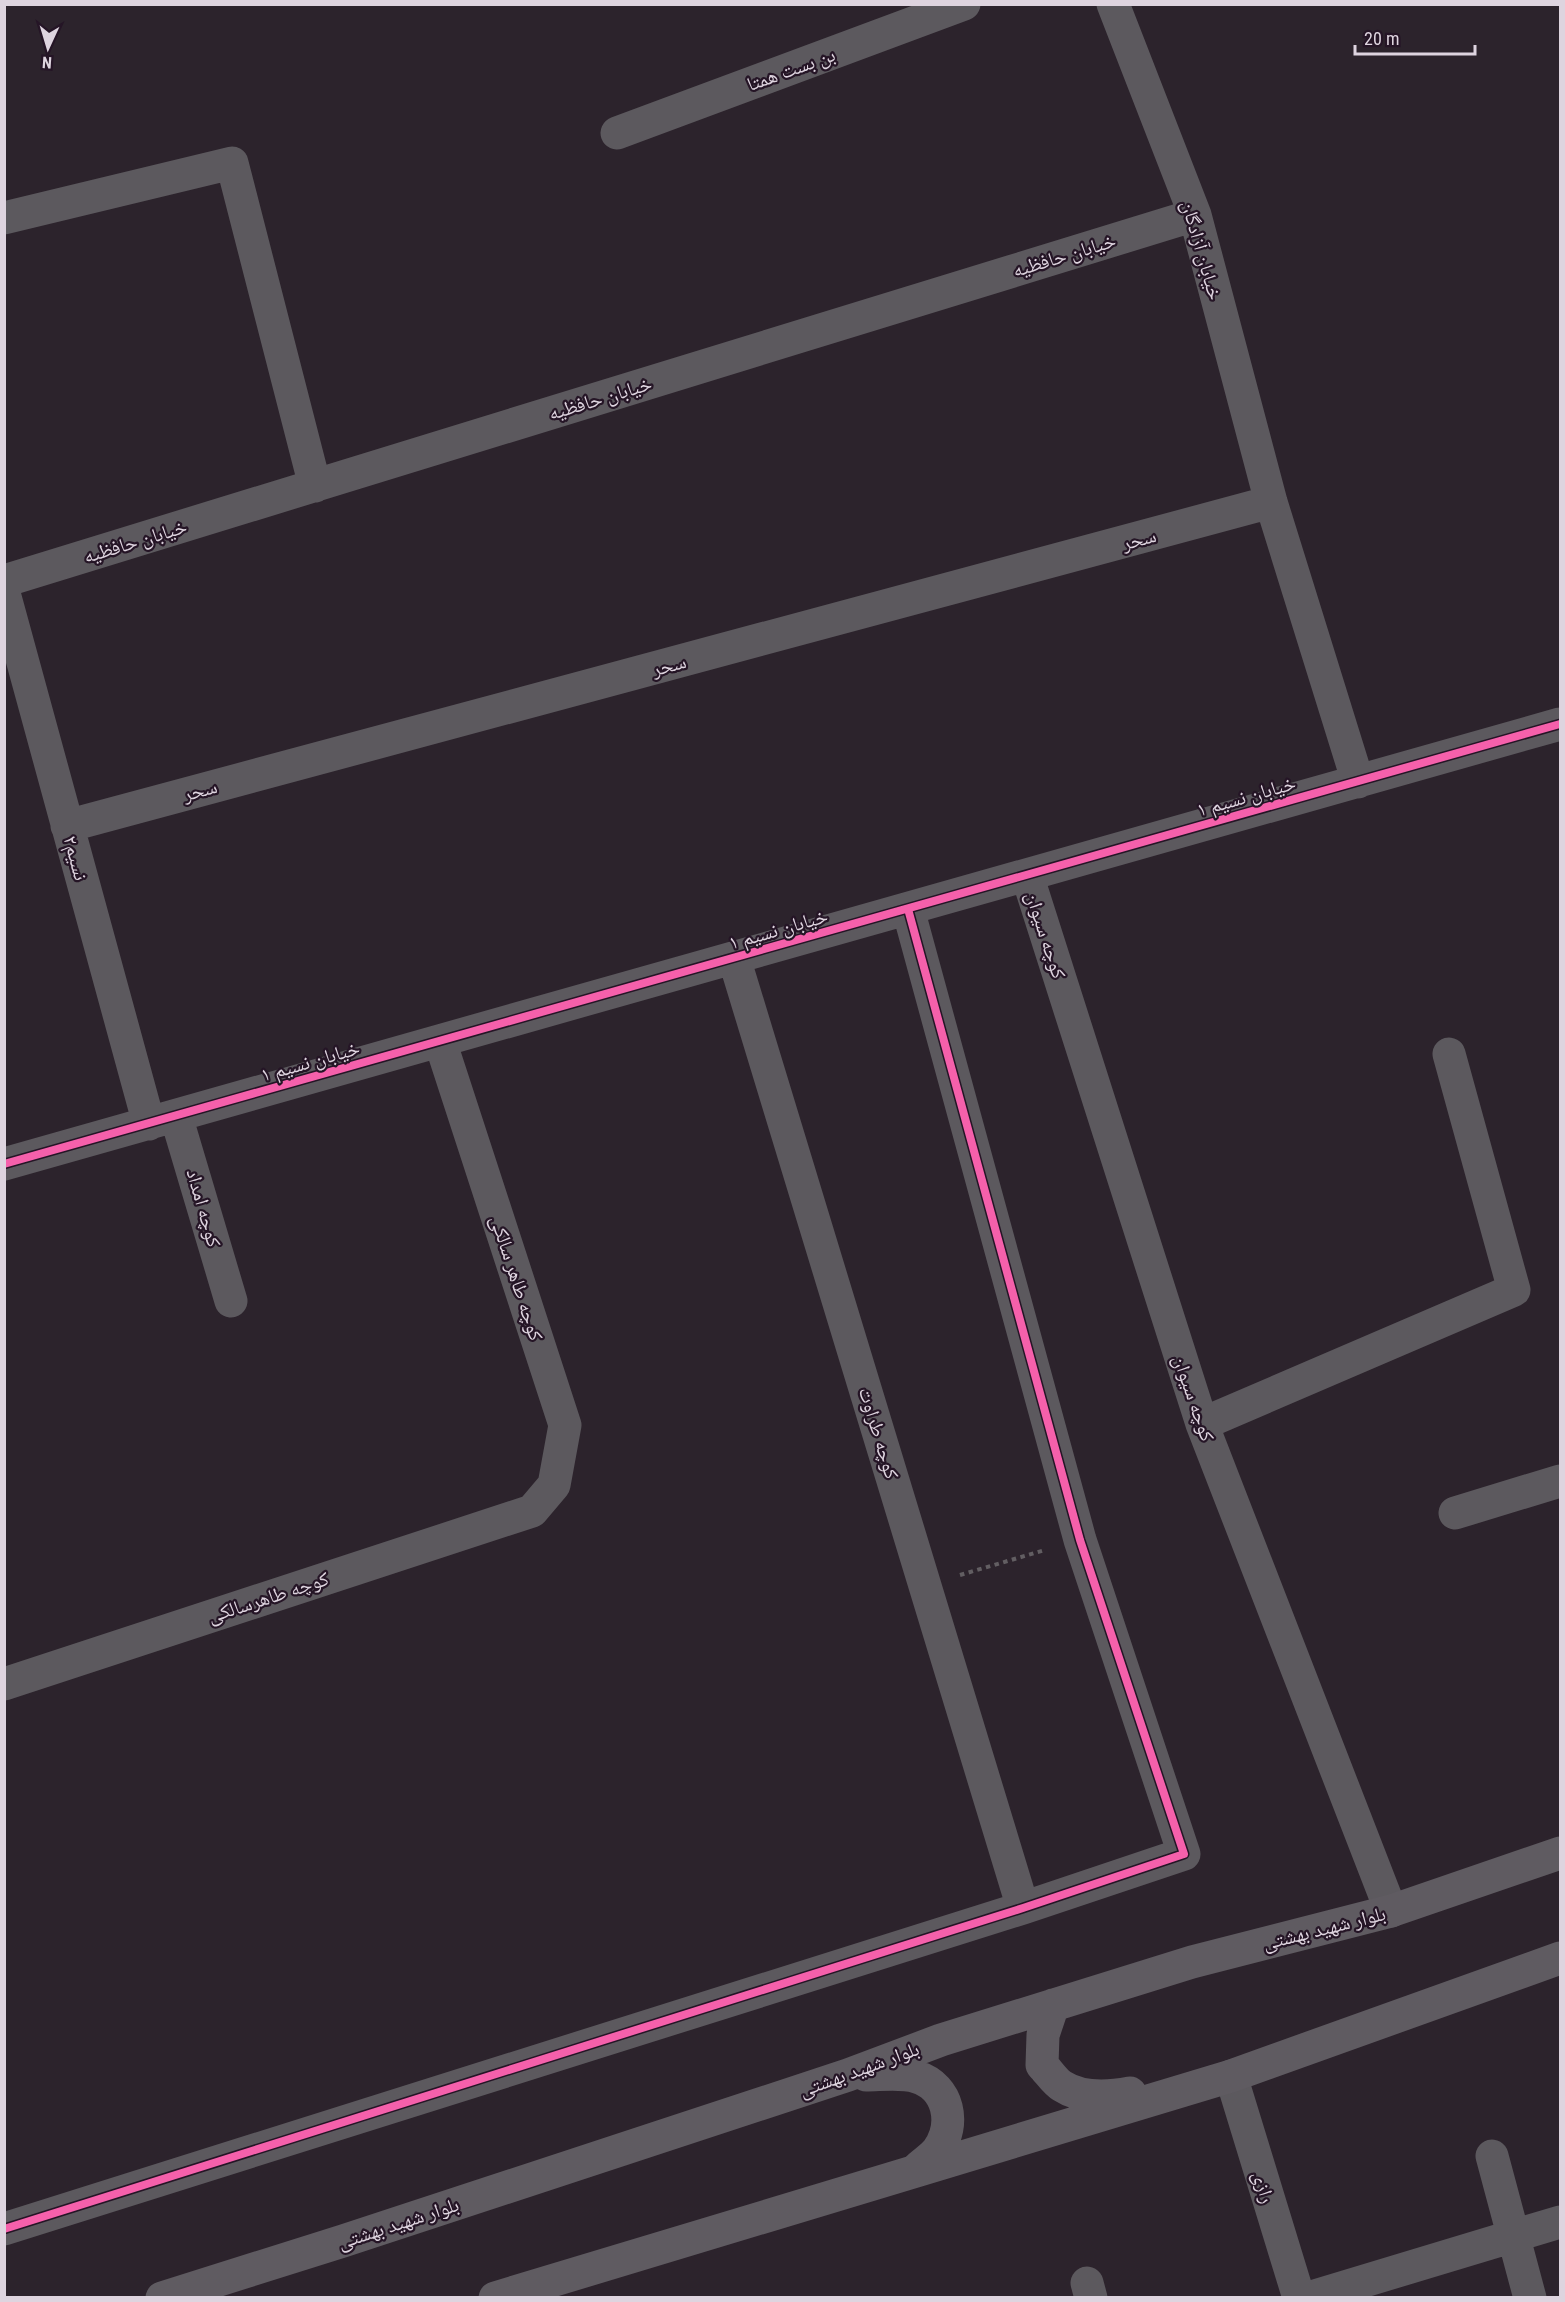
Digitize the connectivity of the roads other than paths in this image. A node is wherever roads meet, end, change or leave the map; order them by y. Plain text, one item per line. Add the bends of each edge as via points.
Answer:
1 (964, 4) edge
2 (1113, 4) edge
3 (617, 133) dead end
4 (1195, 215) junction
5 (4, 218) edge
6 (315, 486) junction
7 (1271, 502) junction
8 (4, 581) edge
9 (4, 593) edge
10 (1560, 724) edge
11 (1358, 782) junction
12 (68, 826) junction
13 (1027, 875) junction
14 (908, 909) junction
15 (734, 958) junction
16 (440, 1041) junction
17 (1449, 1054) dead end
18 (162, 1120) junction
19 (4, 1164) edge
20 (231, 1301) dead end
21 (1202, 1424) junction
22 (1560, 1481) edge
23 (532, 1511) joint
24 (1455, 1513) dead end
25 (4, 1684) edge
26 (1560, 1853) edge
27 (1023, 1908) junction
28 (1391, 1911) junction
29 (1560, 1958) edge
30 (1053, 2005) junction
31 (848, 2075) junction
32 (1231, 2076) junction
33 (1492, 2156) dead end
34 (917, 2169) junction
35 (1560, 2222) edge
36 (4, 2229) edge
37 (1514, 2236) junction
38 (162, 2298) edge
39 (495, 2298) edge
40 (1299, 2298) edge
41 (1308, 2298) edge
42 (1530, 2298) edge

1 - 3 street, بن بست همتا
2 - 4 street, خیابان آزادگان
4 - 6 street, خیابان حافظیه
4 - 7 street, خیابان آزادگان
5 - 6 street via 232,163
6 - 8 street, خیابان حافظیه
7 - 11 street, خیابان آزادگان
7 - 12 street, سحر
9 - 12 street, نسیم۲
10 - 11 street, خیابان نسیم ۱
11 - 13 street, خیابان نسیم ۱
12 - 18 street, نسیم۲
13 - 14 street, خیابان نسیم ۱
13 - 21 street, کوچه سیوان
14 - 15 street, خیابان نسیم ۱
14 - 27 street via 1080,1540 1184,1854
15 - 16 street, خیابان نسیم ۱
15 - 27 street, کوچه طراوت
16 - 18 street, خیابان نسیم ۱
16 - 23 street, کوچه طاهر سالکی via 565,1425 554,1485
17 - 21 street via 1514,1290
18 - 19 street, خیابان نسیم ۱
18 - 20 street, کوچه امداد
21 - 28 street, کوچه سیوان
22 - 24 street
23 - 25 street, کوچه طاهرسالکی
26 - 28 main road, بلوار شهید بهشتی
27 - 36 street
28 - 30 main road, بلوار شهید بهشتی via 1192,1962
29 - 32 main road
30 - 31 main road, بلوار شهید بهشتی via 940,2040
30 - 32 main road via 1043,2035 1042,2065 1062,2086 1088,2095 1112,2096
31 - 34 main road via 918,2077 942,2094 949,2110 946,2129 938,2150
31 - 38 main road, بلوار شهید بهشتی
32 - 34 main road
32 - 40 street, رازی
33 - 37 street
34 - 39 main road
35 - 37 street
37 - 41 street
37 - 42 street

